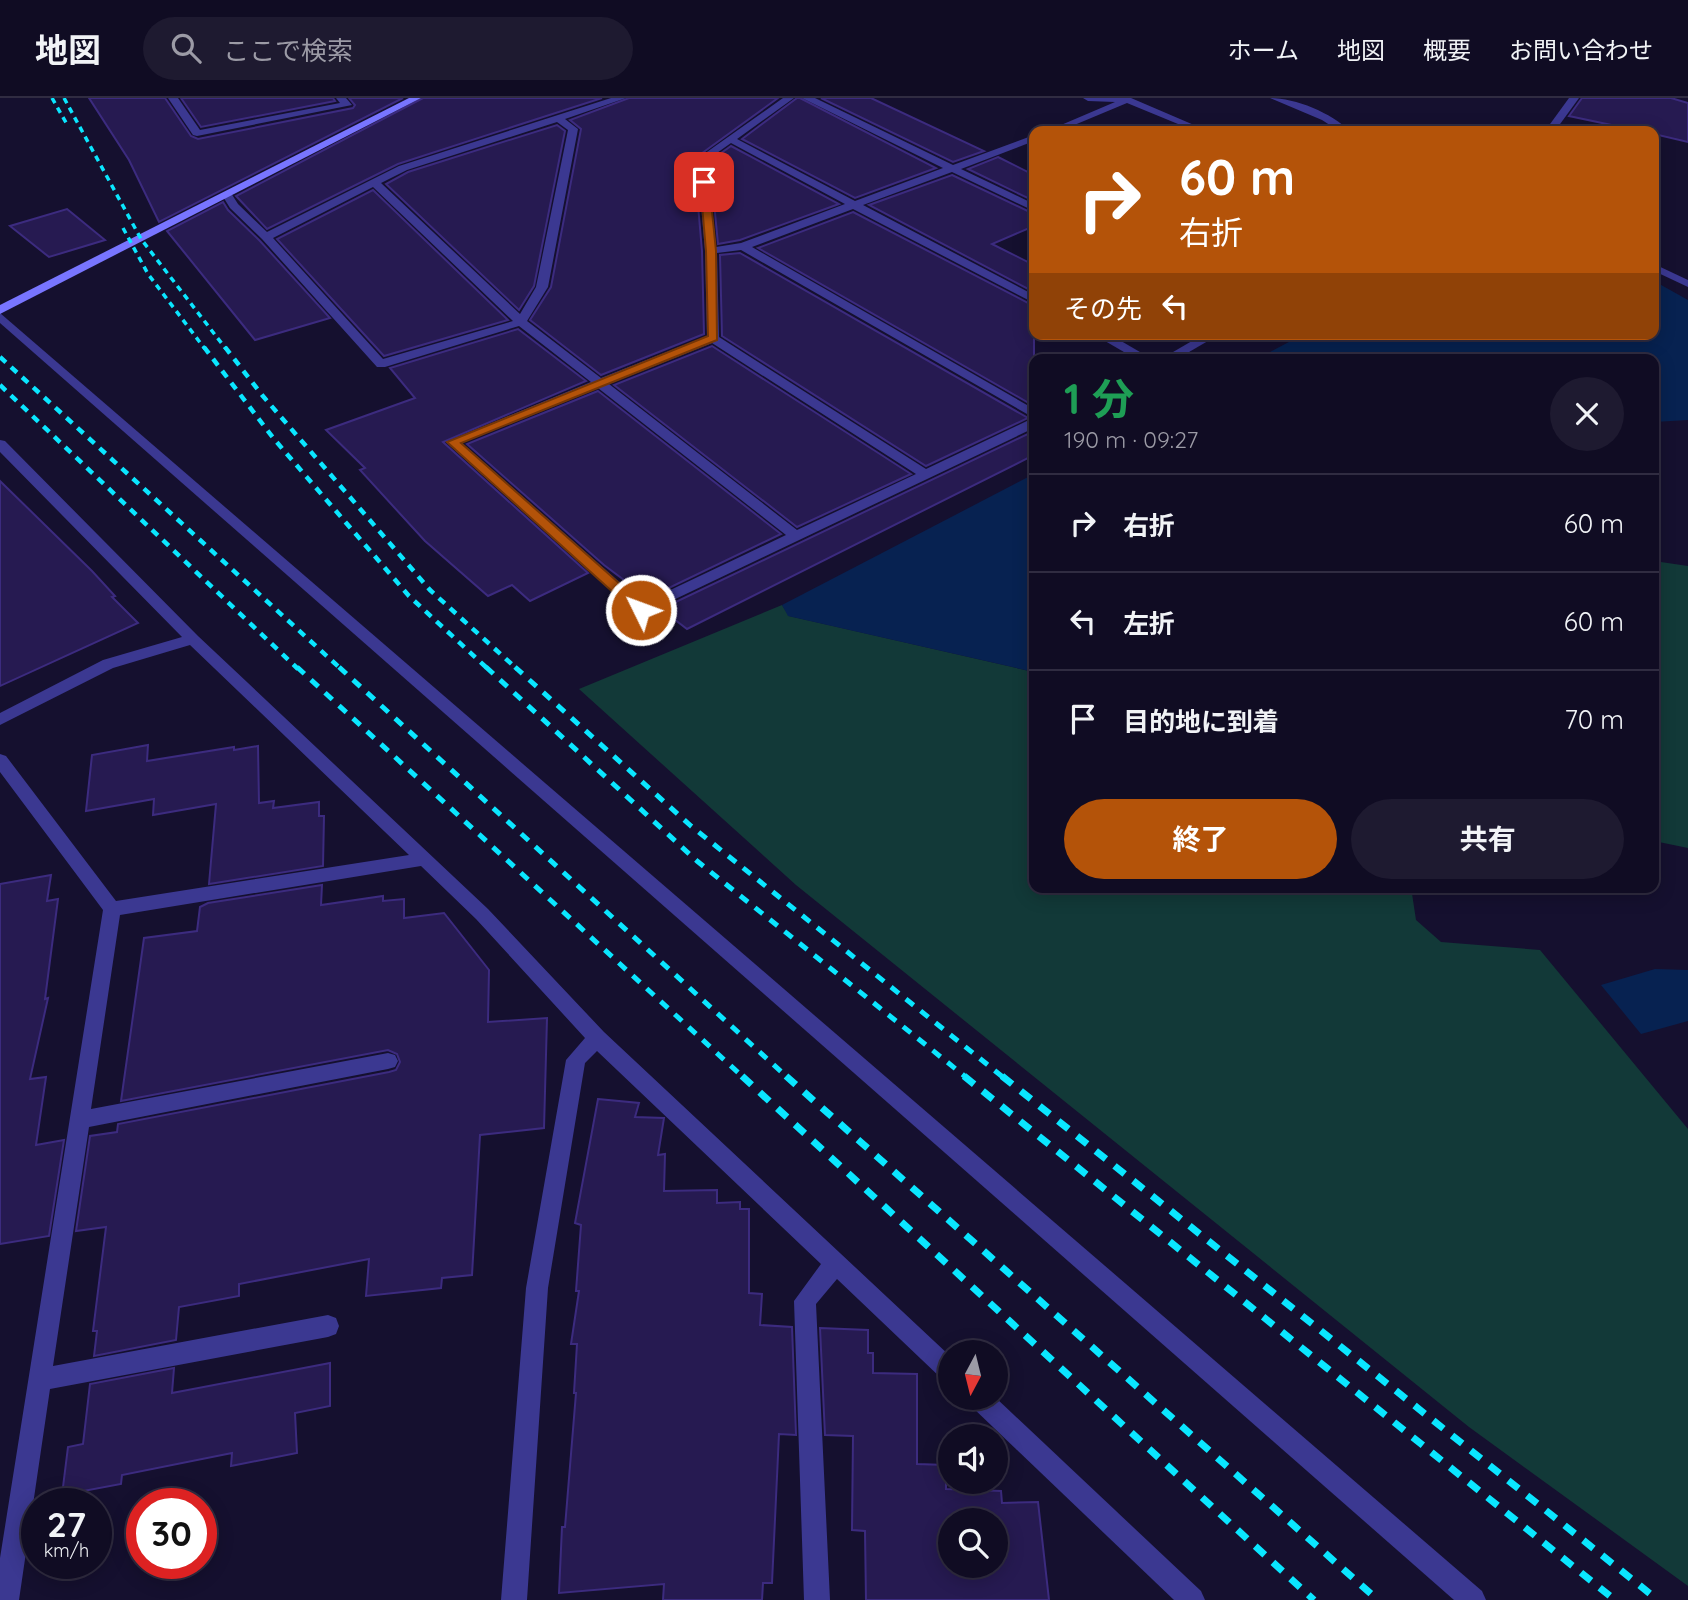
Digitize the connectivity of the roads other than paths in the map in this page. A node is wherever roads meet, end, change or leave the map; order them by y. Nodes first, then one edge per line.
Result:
1 (173, 98) edge
2 (341, 98) edge
3 (416, 98) edge
4 (621, 98) edge
5 (789, 98) edge
6 (807, 98) edge
7 (1088, 98) edge
8 (1275, 98) edge
9 (1574, 98) edge
10 (1130, 99) edge
11 (559, 120) junction
12 (1064, 126) edge
13 (1192, 126) edge
14 (1337, 126) edge
15 (1554, 126) edge
16 (730, 139) junction
17 (1029, 140) edge
18 (951, 169) junction
19 (374, 182) junction
20 (227, 195) junction
21 (852, 205) junction
22 (1029, 206) edge
23 (266, 237) junction
24 (743, 246) junction
25 (711, 251) junction
26 (1659, 270) edge
27 (1688, 284) edge
28 (1029, 297) edge
29 (0, 310) edge
30 (0, 317) edge
31 (521, 322) junction
32 (713, 338) junction
33 (1110, 340) edge
34 (1203, 340) edge
35 (1137, 354) edge
36 (1176, 354) edge
37 (600, 384) junction
38 (1029, 411) edge
39 (1029, 425) edge
40 (0, 444) edge
41 (925, 474) junction
42 (797, 537) junction
43 (193, 639) junction
44 (0, 720) edge
45 (0, 760) edge
46 (425, 859) junction
47 (112, 909) junction
48 (597, 1038) junction
49 (388, 1061) dead end
50 (80, 1120) junction
51 (836, 1263) junction
52 (328, 1326) dead end
53 (938, 1360) edge
54 (40, 1380) junction
55 (992, 1410) edge
56 (6, 1600) edge
57 (514, 1600) edge
58 (817, 1600) edge
59 (1192, 1600) edge
60 (1473, 1600) edge

1 - 2 street
3 - 20 street
4 - 11 street
5 - 16 street
6 - 18 street
7 - 10 street
8 - 14 street
9 - 15 street
10 - 12 street
10 - 13 street
11 - 19 street
11 - 31 street
16 - 21 street
16 - 25 street
17 - 18 street
18 - 21 street
18 - 22 street
19 - 23 street
19 - 31 street
20 - 23 street
20 - 29 street
21 - 24 street
21 - 28 street
23 - 31 street
24 - 25 street
24 - 38 street
25 - 32 street
26 - 27 street
30 - 60 street
31 - 37 street
32 - 37 street
32 - 41 street
33 - 35 street
34 - 36 street
37 - 42 street
37 - 42 street
39 - 41 street
40 - 43 street
41 - 42 street
43 - 44 street
43 - 46 street
45 - 47 street
46 - 47 street
46 - 48 street
47 - 50 street
48 - 51 street
48 - 57 street
49 - 50 street
50 - 54 street
51 - 53 street
51 - 58 street
52 - 54 street
54 - 56 street
55 - 59 street

